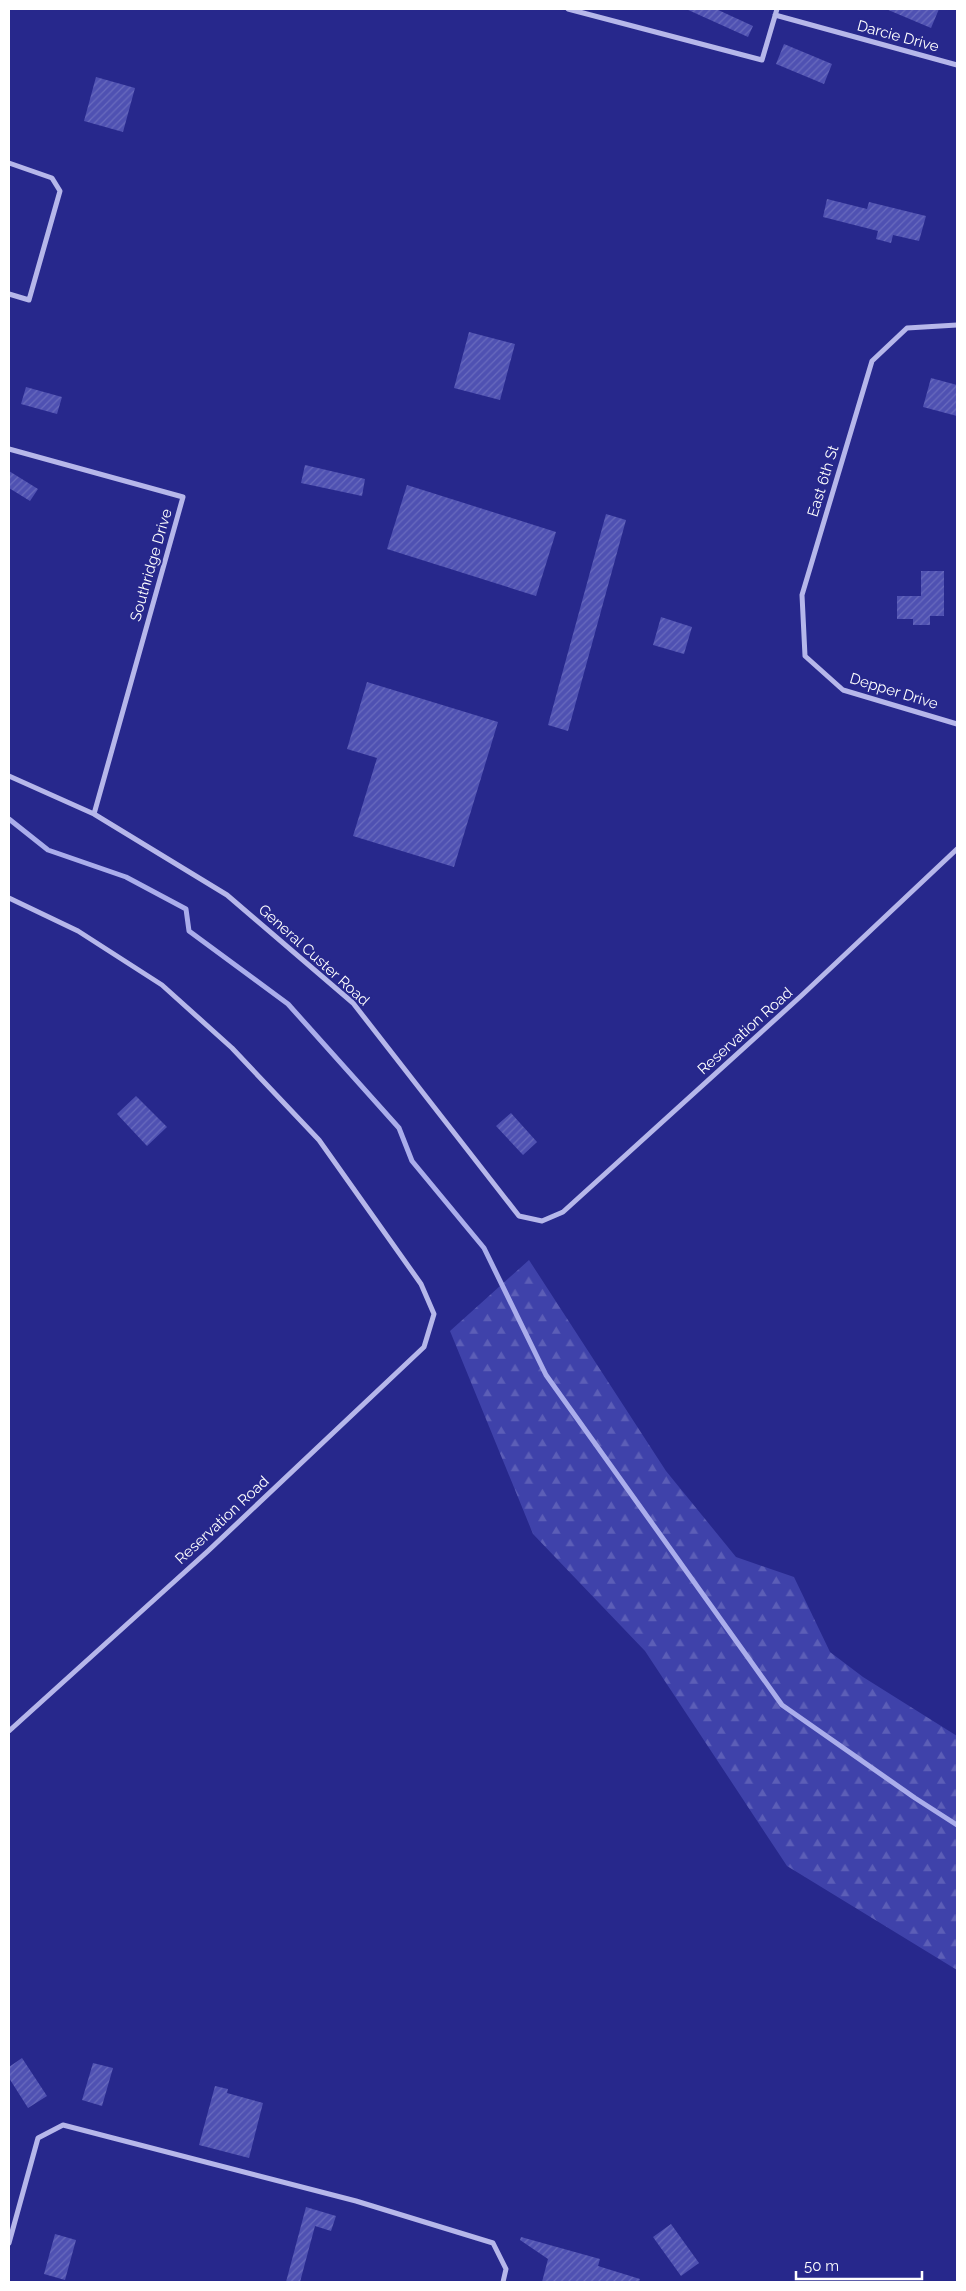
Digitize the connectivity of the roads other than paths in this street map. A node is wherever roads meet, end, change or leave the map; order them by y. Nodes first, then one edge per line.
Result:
1 (568, 9) edge
2 (776, 12) edge
3 (957, 65) edge
4 (9, 163) edge
5 (9, 294) edge
6 (957, 325) edge
7 (9, 449) edge
8 (805, 656) joint
9 (957, 724) edge
10 (9, 776) edge
11 (94, 814) junction
12 (957, 849) edge
13 (9, 898) edge
14 (542, 1221) joint
15 (9, 1731) edge
16 (9, 2243) edge
17 (503, 2282) edge

1 - 2 street
2 - 3 street, Darcie Drive
4 - 5 street
6 - 8 street, East 6th St
7 - 11 street, Southridge Drive
8 - 9 street, Depper Drive
10 - 11 street, General Custer Road
11 - 14 street, General Custer Road
12 - 14 street, Reservation Road
13 - 15 street, Reservation Road
16 - 17 street

